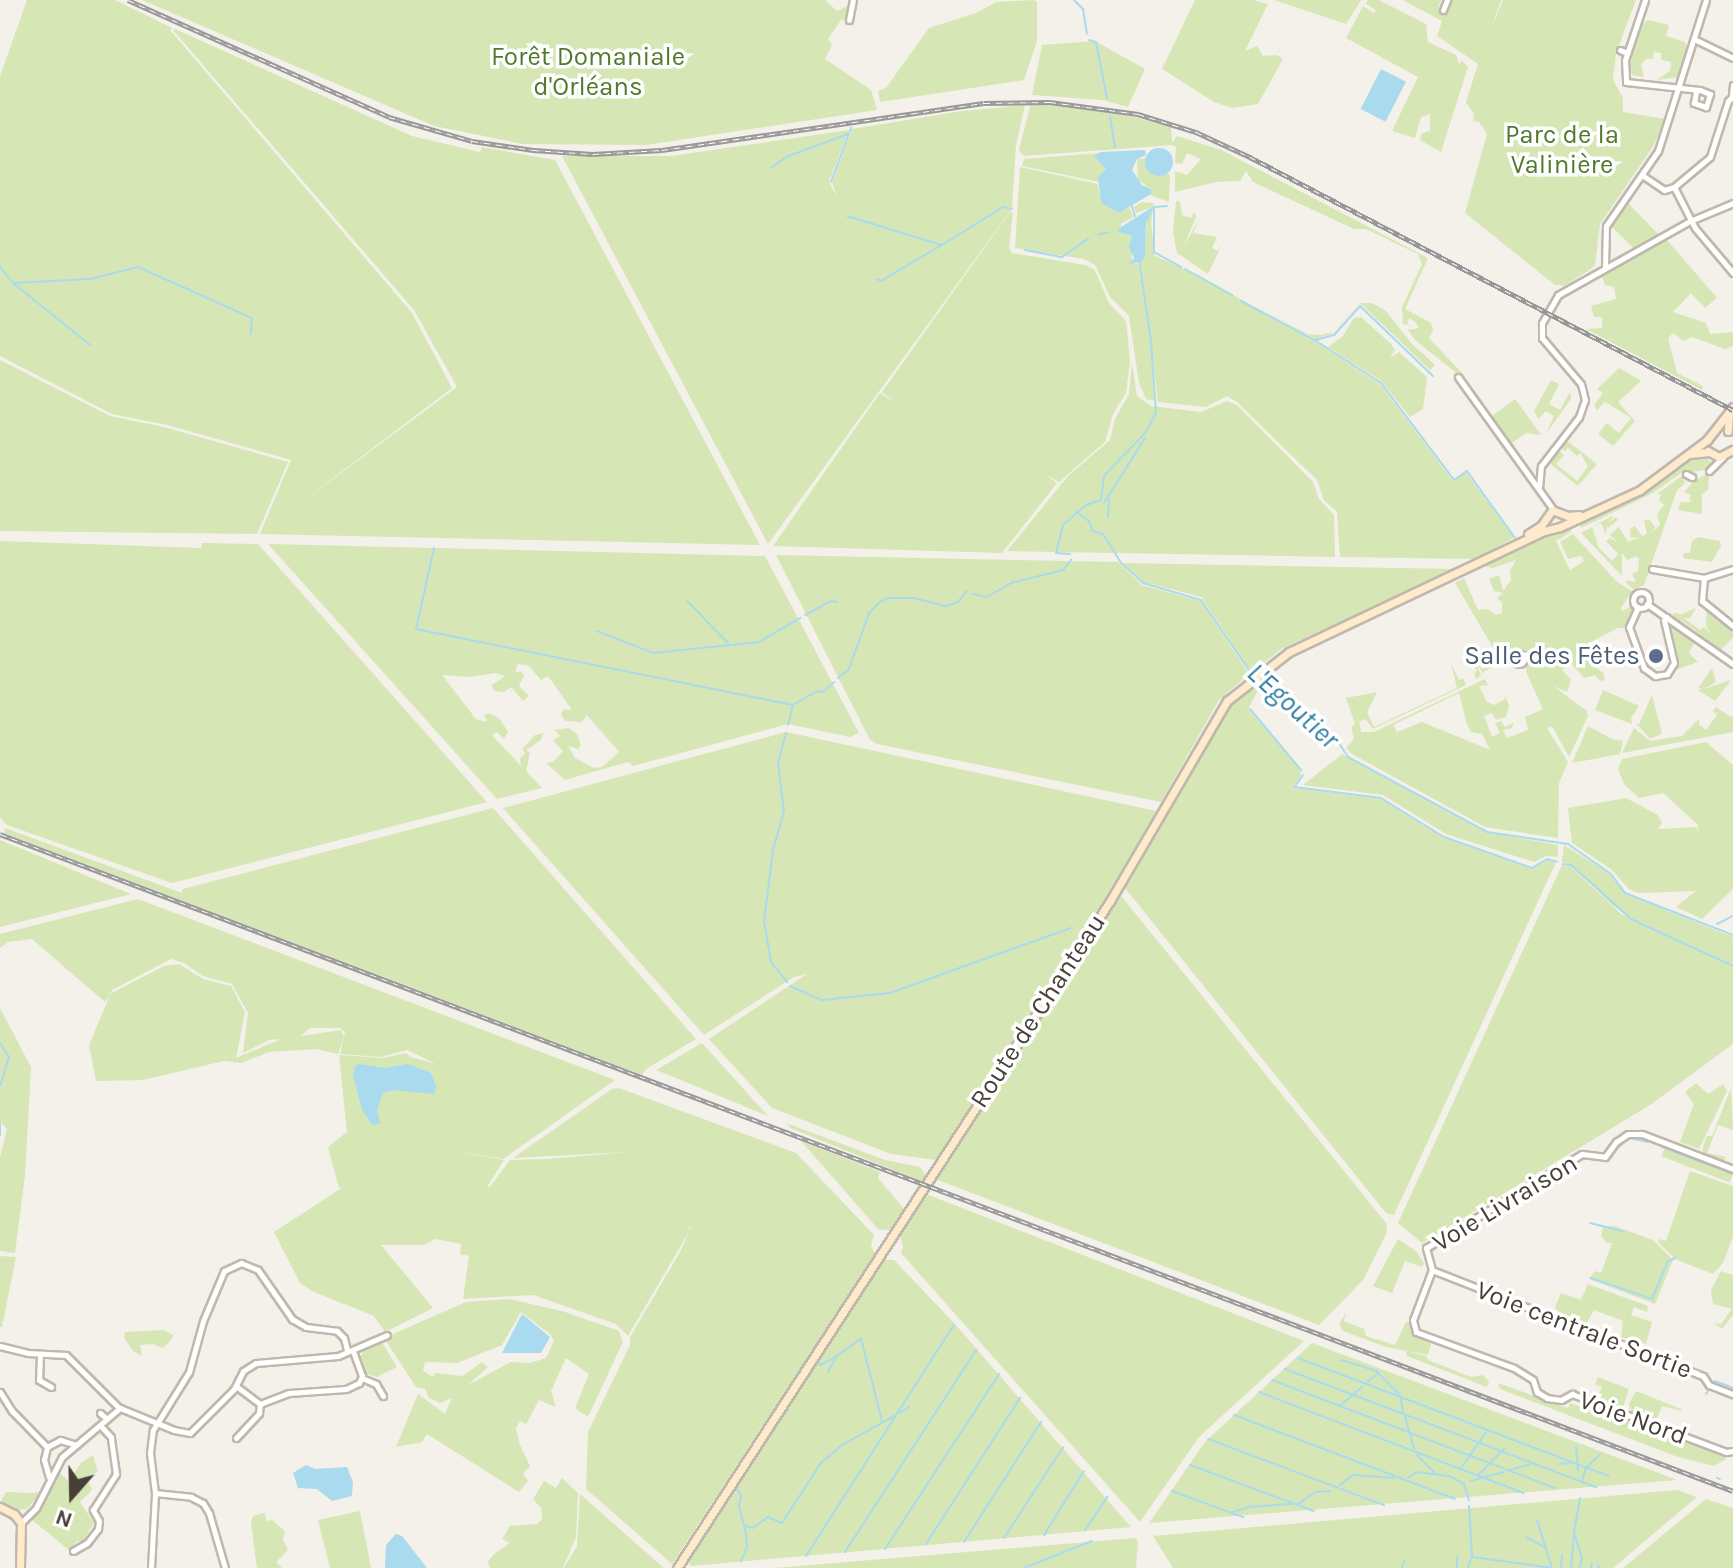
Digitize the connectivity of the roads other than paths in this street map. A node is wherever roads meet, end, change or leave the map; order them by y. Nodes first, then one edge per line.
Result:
1 (853, 0) edge
2 (1447, 0) edge
3 (1645, 0) edge
4 (1706, 0) edge
5 (1443, 10) dead end
6 (849, 20) dead end
7 (1694, 39) junction
8 (1620, 50) dead end
9 (1627, 53) junction
10 (1733, 58) edge
11 (1733, 85) edge
12 (1678, 86) junction
13 (1696, 92) dead end
14 (1733, 96) edge
15 (1642, 175) junction
16 (1674, 187) junction
17 (1733, 203) edge
18 (1690, 221) junction
19 (1605, 266) junction
20 (1733, 273) edge
21 (1458, 377) dead end
22 (1732, 408) edge
23 (1717, 429) junction
24 (1731, 434) edge
25 (1707, 440) junction
26 (1733, 450) edge
27 (1712, 454) junction
28 (1723, 457) junction
29 (1669, 468) junction
30 (1541, 490) junction
31 (1563, 514) junction
32 (1585, 514) junction
33 (1549, 518) junction
34 (1562, 526) junction
35 (1652, 569) dead end
36 (1733, 569) edge
37 (1704, 578) junction
38 (1647, 604) junction
39 (1638, 607) junction
40 (1667, 617) junction
41 (1733, 626) edge
42 (1733, 664) edge
43 (1730, 1168) edge
44 (1432, 1270) junction
45 (387, 1335) dead end
46 (0, 1346) edge
47 (350, 1350) junction
48 (40, 1354) junction
49 (362, 1378) junction
50 (236, 1386) junction
51 (51, 1387) dead end
52 (0, 1392) edge
53 (1733, 1394) edge
54 (383, 1396) dead end
55 (260, 1404) junction
56 (120, 1408) junction
57 (100, 1413) dead end
58 (107, 1419) junction
59 (156, 1423) junction
60 (100, 1425) junction
61 (236, 1438) dead end
62 (76, 1445) junction
63 (47, 1447) junction
64 (1732, 1452) edge
65 (49, 1477) junction
66 (155, 1493) junction
67 (0, 1507) edge
68 (19, 1520) junction
69 (73, 1551) dead end
70 (20, 1568) edge
71 (151, 1568) edge
72 (225, 1568) edge
73 (677, 1568) edge

1 - 6 street
2 - 5 street
3 - 9 street
4 - 7 street
7 - 10 street
7 - 12 street
8 - 9 street
9 - 12 street
11 - 14 street
12 - 13 street
12 - 15 street
14 - 16 street
15 - 16 street
15 - 19 street
16 - 18 street
17 - 18 street
18 - 19 street
18 - 20 street
19 - 30 street
21 - 30 street
22 - 23 main road, Route de Chanteau
22 - 24 main road
23 - 24 main road
23 - 25 main road, Route de Chanteau
25 - 27 main road
25 - 29 main road, Route de Chanteau
26 - 28 main road
27 - 28 main road
27 - 28 street
27 - 29 main road, Route de Chanteau
29 - 32 main road, Route de Chanteau
30 - 33 street
31 - 32 main road, Route de Chanteau
31 - 33 main road, Route de Chanteau
31 - 34 main road
32 - 34 main road, Route de Chanteau
33 - 34 main road, Route de Chanteau
33 - 73 main road, Route de Chanteau
35 - 37 street
36 - 37 street
37 - 41 street
38 - 39 street
38 - 39 street
38 - 40 street
39 - 40 street
40 - 42 street
43 - 44 street, Voie Livraison
44 - 53 street, Voie centrale Sortie
44 - 64 street, Voie Nord
45 - 47 street
46 - 48 street
47 - 49 street
47 - 50 street
47 - 59 street
48 - 51 street
48 - 56 street
49 - 54 street
49 - 55 street
50 - 55 street
50 - 59 street
52 - 63 street
55 - 61 street
56 - 58 street
56 - 59 street
57 - 58 street
58 - 60 street
59 - 66 street
60 - 62 street
60 - 69 street
62 - 63 street
62 - 65 street
63 - 65 street
65 - 68 street
66 - 71 street
66 - 72 street
67 - 68 main road
68 - 70 main road

